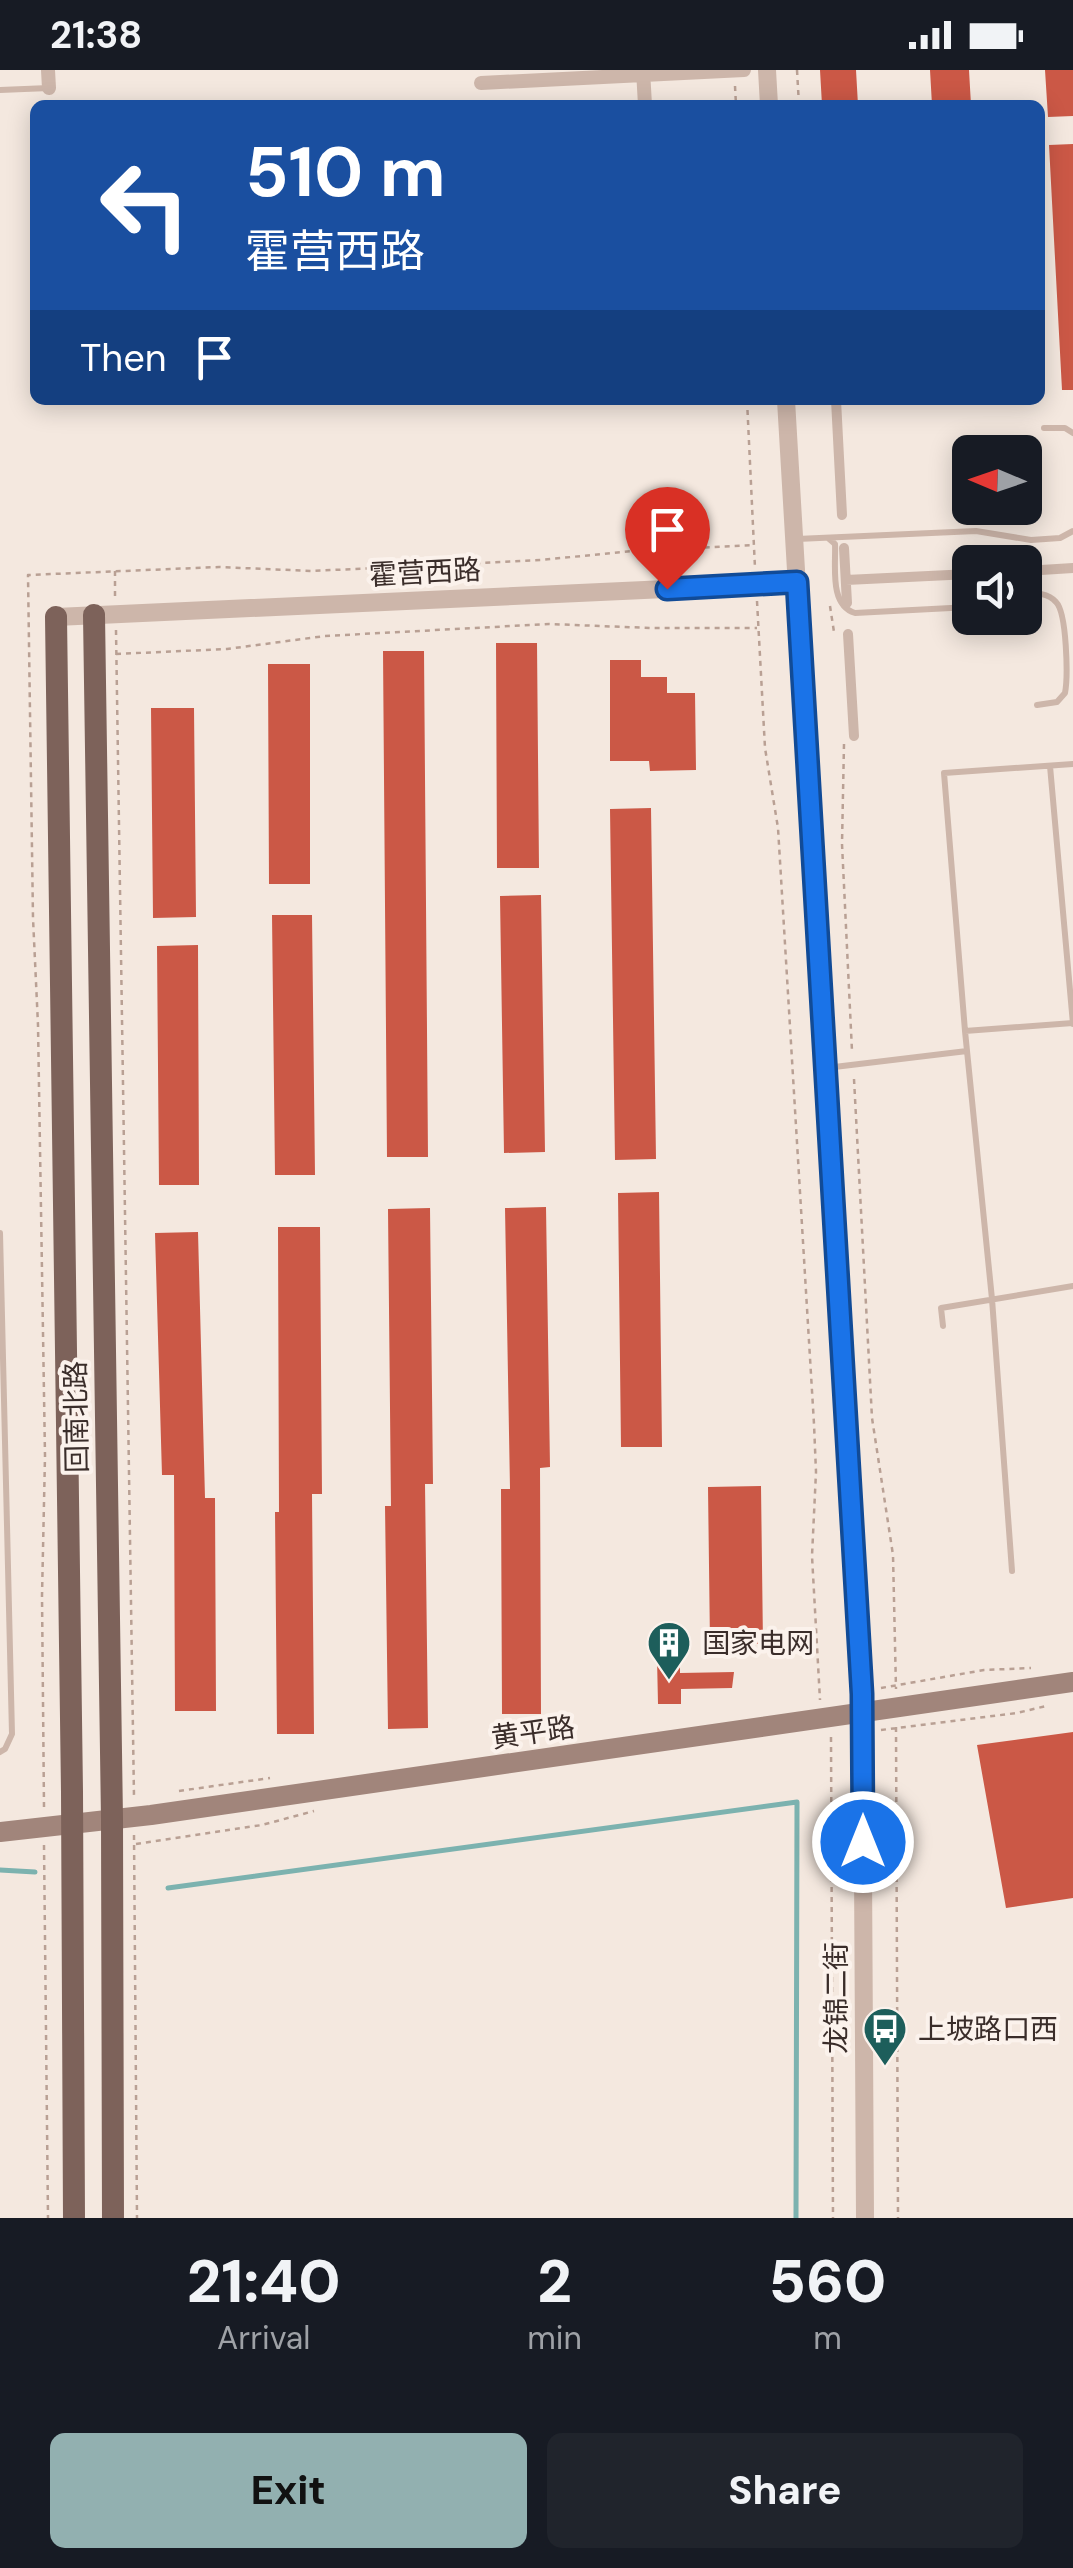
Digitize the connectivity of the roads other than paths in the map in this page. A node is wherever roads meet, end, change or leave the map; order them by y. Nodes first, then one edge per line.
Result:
1 (48, 70) edge
2 (744, 70) edge
3 (767, 70) edge
4 (734, 71) edge
5 (699, 72) edge
6 (647, 73) edge
7 (481, 82) dead end
8 (48, 88) joint
9 (0, 90) edge
10 (645, 100) edge
11 (769, 100) edge
12 (786, 405) edge
13 (836, 405) edge
14 (1044, 428) dead end
15 (1073, 433) edge
16 (842, 515) dead end
17 (1073, 531) edge
18 (827, 538) junction
19 (794, 539) junction
20 (844, 548) dead end
21 (1073, 568) edge
22 (1042, 570) edge
23 (952, 575) edge
24 (846, 580) junction
25 (797, 582) junction
26 (1042, 595) edge
27 (847, 602) dead end
28 (952, 608) edge
29 (94, 615) junction
30 (56, 617) joint
31 (847, 642) dead end
32 (1037, 705) dead end
33 (849, 735) road end
34 (1073, 764) edge
35 (1050, 766) junction
36 (1073, 1024) edge
37 (966, 1031) junction
38 (968, 1051) junction
39 (825, 1068) junction
40 (0, 1233) edge
41 (1073, 1286) edge
42 (992, 1300) junction
43 (943, 1326) dead end
44 (1012, 1570) dead end
45 (1073, 1682) edge
46 (862, 1712) junction
47 (0, 1752) edge
48 (112, 1820) junction
49 (73, 1822) junction
50 (0, 1832) edge
51 (74, 2218) edge
52 (114, 2218) edge
53 (865, 2218) edge

1 - 8 street
2 - 4 street
3 - 11 street
4 - 5 street
5 - 6 street
6 - 7 street
6 - 10 street
8 - 9 lane
12 - 19 street, 龙锦二街
13 - 16 street
14 - 15 lane
17 - 18 lane
18 - 19 lane
18 - 28 lane
19 - 25 street, 龙锦二街
20 - 24 street
21 - 22 street
23 - 24 street
24 - 27 street
25 - 29 street, 霍营西路
25 - 39 street, 龙锦二街
26 - 32 lane
29 - 30 street, 霍营西路
29 - 48 main road, 回南北路
30 - 49 main road, 回南北路
31 - 33 street
34 - 35 lane
35 - 36 lane
35 - 37 lane
36 - 37 lane
37 - 38 lane
38 - 39 lane
38 - 42 lane
39 - 46 street, 龙锦二街
40 - 47 lane
41 - 42 lane
42 - 43 lane
42 - 44 lane
45 - 46 main road, 黄平路
46 - 48 main road, 黄平路
46 - 53 street, 龙锦二街
48 - 49 main road, 黄平路
48 - 52 main road, 回南北路
49 - 50 main road, 黄平路
49 - 51 main road, 回南北路

